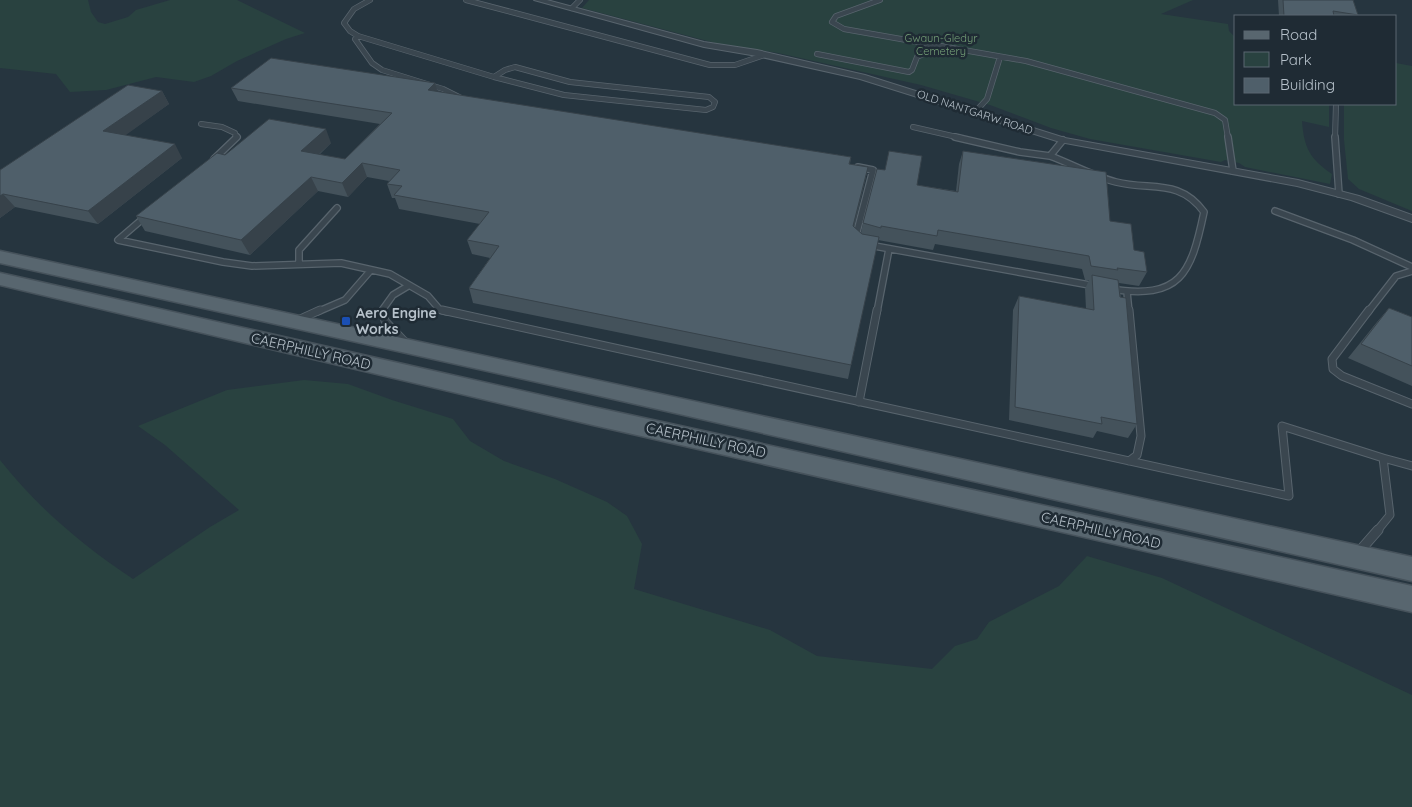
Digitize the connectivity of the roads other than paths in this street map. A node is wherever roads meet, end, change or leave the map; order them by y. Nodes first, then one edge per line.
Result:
1 (370, 0) edge
2 (466, 0) edge
3 (538, 0) edge
4 (580, 0) edge
5 (880, 0) edge
6 (572, 8) junction
7 (358, 36) junction
8 (927, 44) junction
9 (761, 54) junction
10 (817, 54) dead end
11 (1000, 57) junction
12 (730, 65) junction
13 (494, 77) junction
14 (467, 99) edge
15 (1336, 105) edge
16 (976, 111) junction
17 (201, 124) dead end
18 (913, 127) dead end
19 (1063, 140) junction
20 (1050, 156) junction
21 (205, 166) edge
22 (854, 166) edge
23 (1233, 171) junction
24 (1086, 178) edge
25 (1117, 182) junction
26 (1339, 194) junction
27 (337, 208) dead end
28 (154, 209) edge
29 (1275, 210) dead end
30 (1412, 219) edge
31 (889, 249) junction
32 (0, 257) edge
33 (299, 263) junction
34 (1412, 269) edge
35 (371, 270) junction
36 (0, 279) edge
37 (408, 286) junction
38 (1127, 292) junction
39 (295, 321) junction
40 (408, 346) junction
41 (859, 402) junction
42 (1412, 404) edge
43 (1383, 458) junction
44 (1129, 461) junction
45 (1412, 466) edge
46 (1355, 556) junction
47 (1412, 569) edge
48 (1412, 600) edge

1 - 7 lane
2 - 12 lane
3 - 6 street, OLD NANTGARW ROAD
4 - 6 lane
5 - 8 lane
6 - 9 street, OLD NANTGARW ROAD
7 - 13 lane
7 - 14 lane
8 - 10 lane
8 - 11 lane
9 - 12 lane
9 - 12 lane
9 - 16 street, OLD NANTGARW ROAD
11 - 16 lane
11 - 23 lane
13 - 13 lane
15 - 26 lane
16 - 19 street, OLD NANTGARW ROAD
17 - 21 lane
18 - 20 lane
19 - 20 lane
19 - 23 street, OLD NANTGARW ROAD
20 - 25 lane
22 - 31 lane
23 - 26 street, OLD NANTGARW ROAD
24 - 25 lane
25 - 38 lane
26 - 30 street, OLD NANTGARW ROAD
27 - 33 lane
28 - 33 lane
29 - 34 lane
31 - 38 lane
31 - 41 lane
32 - 39 main road, CAERPHILLY ROAD
33 - 35 lane
34 - 42 lane
35 - 37 lane
35 - 39 lane
36 - 48 main road, CAERPHILLY ROAD
37 - 40 lane
37 - 41 lane
38 - 44 lane
39 - 40 main road, CAERPHILLY ROAD
40 - 46 main road, CAERPHILLY ROAD
41 - 44 lane
43 - 44 lane
43 - 45 lane
43 - 46 lane
46 - 47 main road, CAERPHILLY ROAD

